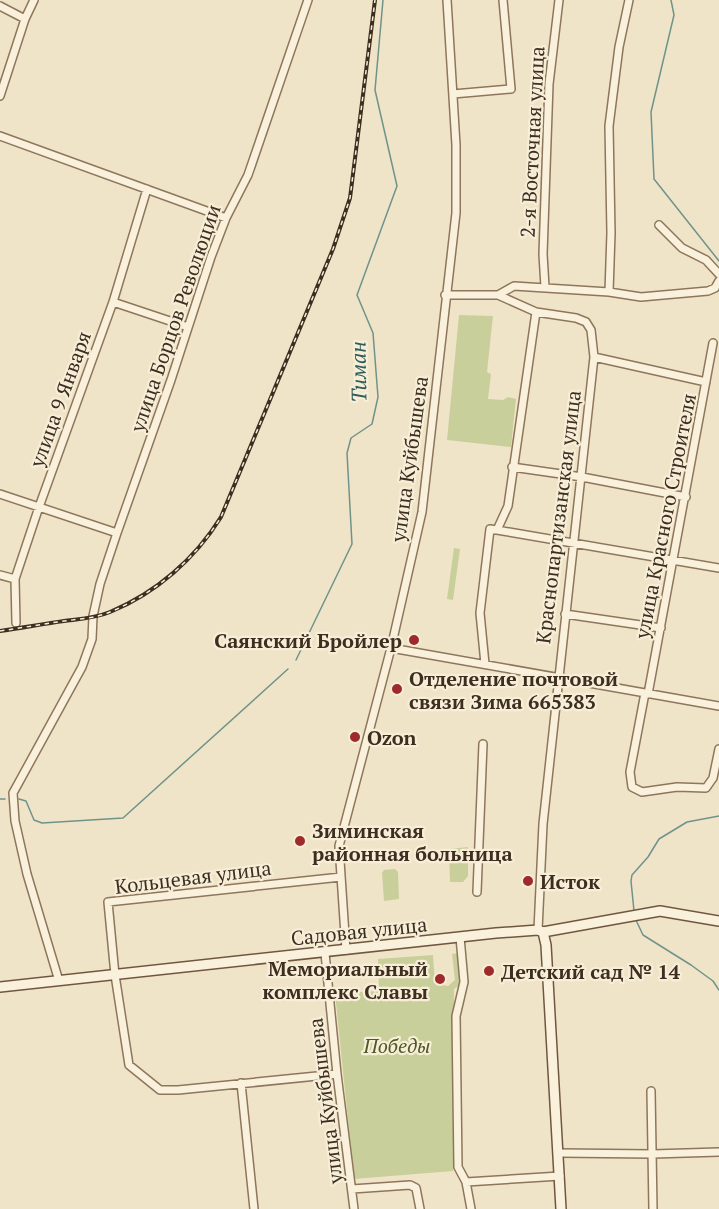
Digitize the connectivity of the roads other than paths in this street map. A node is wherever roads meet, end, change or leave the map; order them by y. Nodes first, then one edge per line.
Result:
1 (34, 0) edge
2 (308, 0) edge
3 (447, 0) edge
4 (503, 0) edge
5 (559, 0) edge
6 (629, 0) edge
7 (0, 6) edge
8 (25, 19) junction
9 (453, 94) junction
10 (0, 96) edge
11 (0, 136) edge
12 (147, 189) junction
13 (226, 218) junction
14 (659, 225) dead end
15 (719, 274) edge
16 (719, 281) edge
17 (545, 287) junction
18 (609, 292) junction
19 (445, 295) junction
20 (498, 295) junction
21 (113, 302) junction
22 (536, 312) junction
23 (188, 327) junction
24 (713, 343) dead end
25 (594, 357) junction
26 (706, 382) junction
27 (512, 467) junction
28 (582, 477) junction
29 (0, 494) edge
30 (686, 497) junction
31 (39, 507) junction
32 (497, 530) junction
33 (117, 533) junction
34 (575, 542) junction
35 (675, 560) junction
36 (719, 568) edge
37 (0, 575) edge
38 (15, 579) junction
39 (565, 614) junction
40 (16, 623) dead end
41 (661, 628) junction
42 (391, 648) junction
43 (485, 664) junction
44 (558, 677) junction
45 (647, 694) junction
46 (719, 706) edge
47 (483, 744) dead end
48 (719, 749) edge
49 (341, 877) junction
50 (477, 892) dead end
51 (719, 921) edge
52 (540, 931) junction
53 (460, 937) junction
54 (346, 950) junction
55 (325, 953) junction
56 (115, 975) junction
57 (59, 981) junction
58 (0, 987) edge
59 (337, 1074) junction
60 (240, 1083) junction
61 (651, 1091) dead end
62 (719, 1152) edge
63 (559, 1153) junction
64 (653, 1154) junction
65 (560, 1176) junction
66 (466, 1182) junction
67 (352, 1189) junction
68 (254, 1209) edge
69 (354, 1209) edge
70 (420, 1209) edge
71 (471, 1209) edge
72 (561, 1209) edge
73 (653, 1209) edge

1 - 8 street
2 - 13 street, улица Борцов Революции
3 - 9 street, улица Куйбышева
4 - 9 street
5 - 17 street, 2-я Восточная улица
6 - 18 street
7 - 8 street
8 - 10 street
9 - 19 street, улица Куйбышева
11 - 12 street
12 - 13 street
12 - 21 street, улица 9 Января
13 - 23 street, улица Борцов Революции
14 - 15 street
16 - 18 street
17 - 18 street
17 - 20 street
19 - 20 street
19 - 42 street, улица Куйбышева
20 - 22 street
21 - 23 street
21 - 31 street, улица 9 Января
22 - 25 street, Краснопартизанская улица
22 - 27 street
23 - 33 street, улица Борцов Революции
24 - 26 street, улица Красного Строителя
25 - 26 street
25 - 28 street, Краснопартизанская улица
26 - 30 street, улица Красного Строителя
27 - 28 street
27 - 32 street
28 - 30 street
28 - 34 street, Краснопартизанская улица
29 - 31 street
30 - 35 street, улица Красного Строителя
31 - 33 street
31 - 38 street, улица 9 Января
32 - 34 street
32 - 43 street
33 - 57 street, улица Борцов Революции
34 - 35 street
34 - 39 street, Краснопартизанская улица
35 - 36 street
35 - 41 street, улица Красного Строителя
37 - 38 street
38 - 40 street, улица 9 Января
39 - 41 street
39 - 44 street, Краснопартизанская улица
41 - 45 street, улица Красного Строителя
42 - 43 street
42 - 49 street, улица Куйбышева
43 - 44 street
44 - 45 street
44 - 52 street, Краснопартизанская улица
45 - 46 street
45 - 48 street, улица Красного Строителя
47 - 50 street
49 - 54 street, улица Куйбышева
49 - 56 street, Кольцевая улица
51 - 52 street, Садовая улица
52 - 53 street, Садовая улица
52 - 63 street, Краснопартизанская улица
53 - 54 street, Садовая улица
53 - 66 street
54 - 55 street, Садовая улица
55 - 56 street, Садовая улица
55 - 59 street, улица Куйбышева
56 - 57 street, Садовая улица
56 - 60 street, Кольцевая улица
57 - 58 street, Садовая улица
59 - 60 street
59 - 67 street, улица Куйбышева
60 - 68 street
61 - 64 street
62 - 64 street
63 - 64 street
63 - 65 street, Краснопартизанская улица
64 - 73 street
65 - 66 street
65 - 72 street, Краснопартизанская улица
66 - 71 street
67 - 69 street, улица Куйбышева
67 - 70 street

